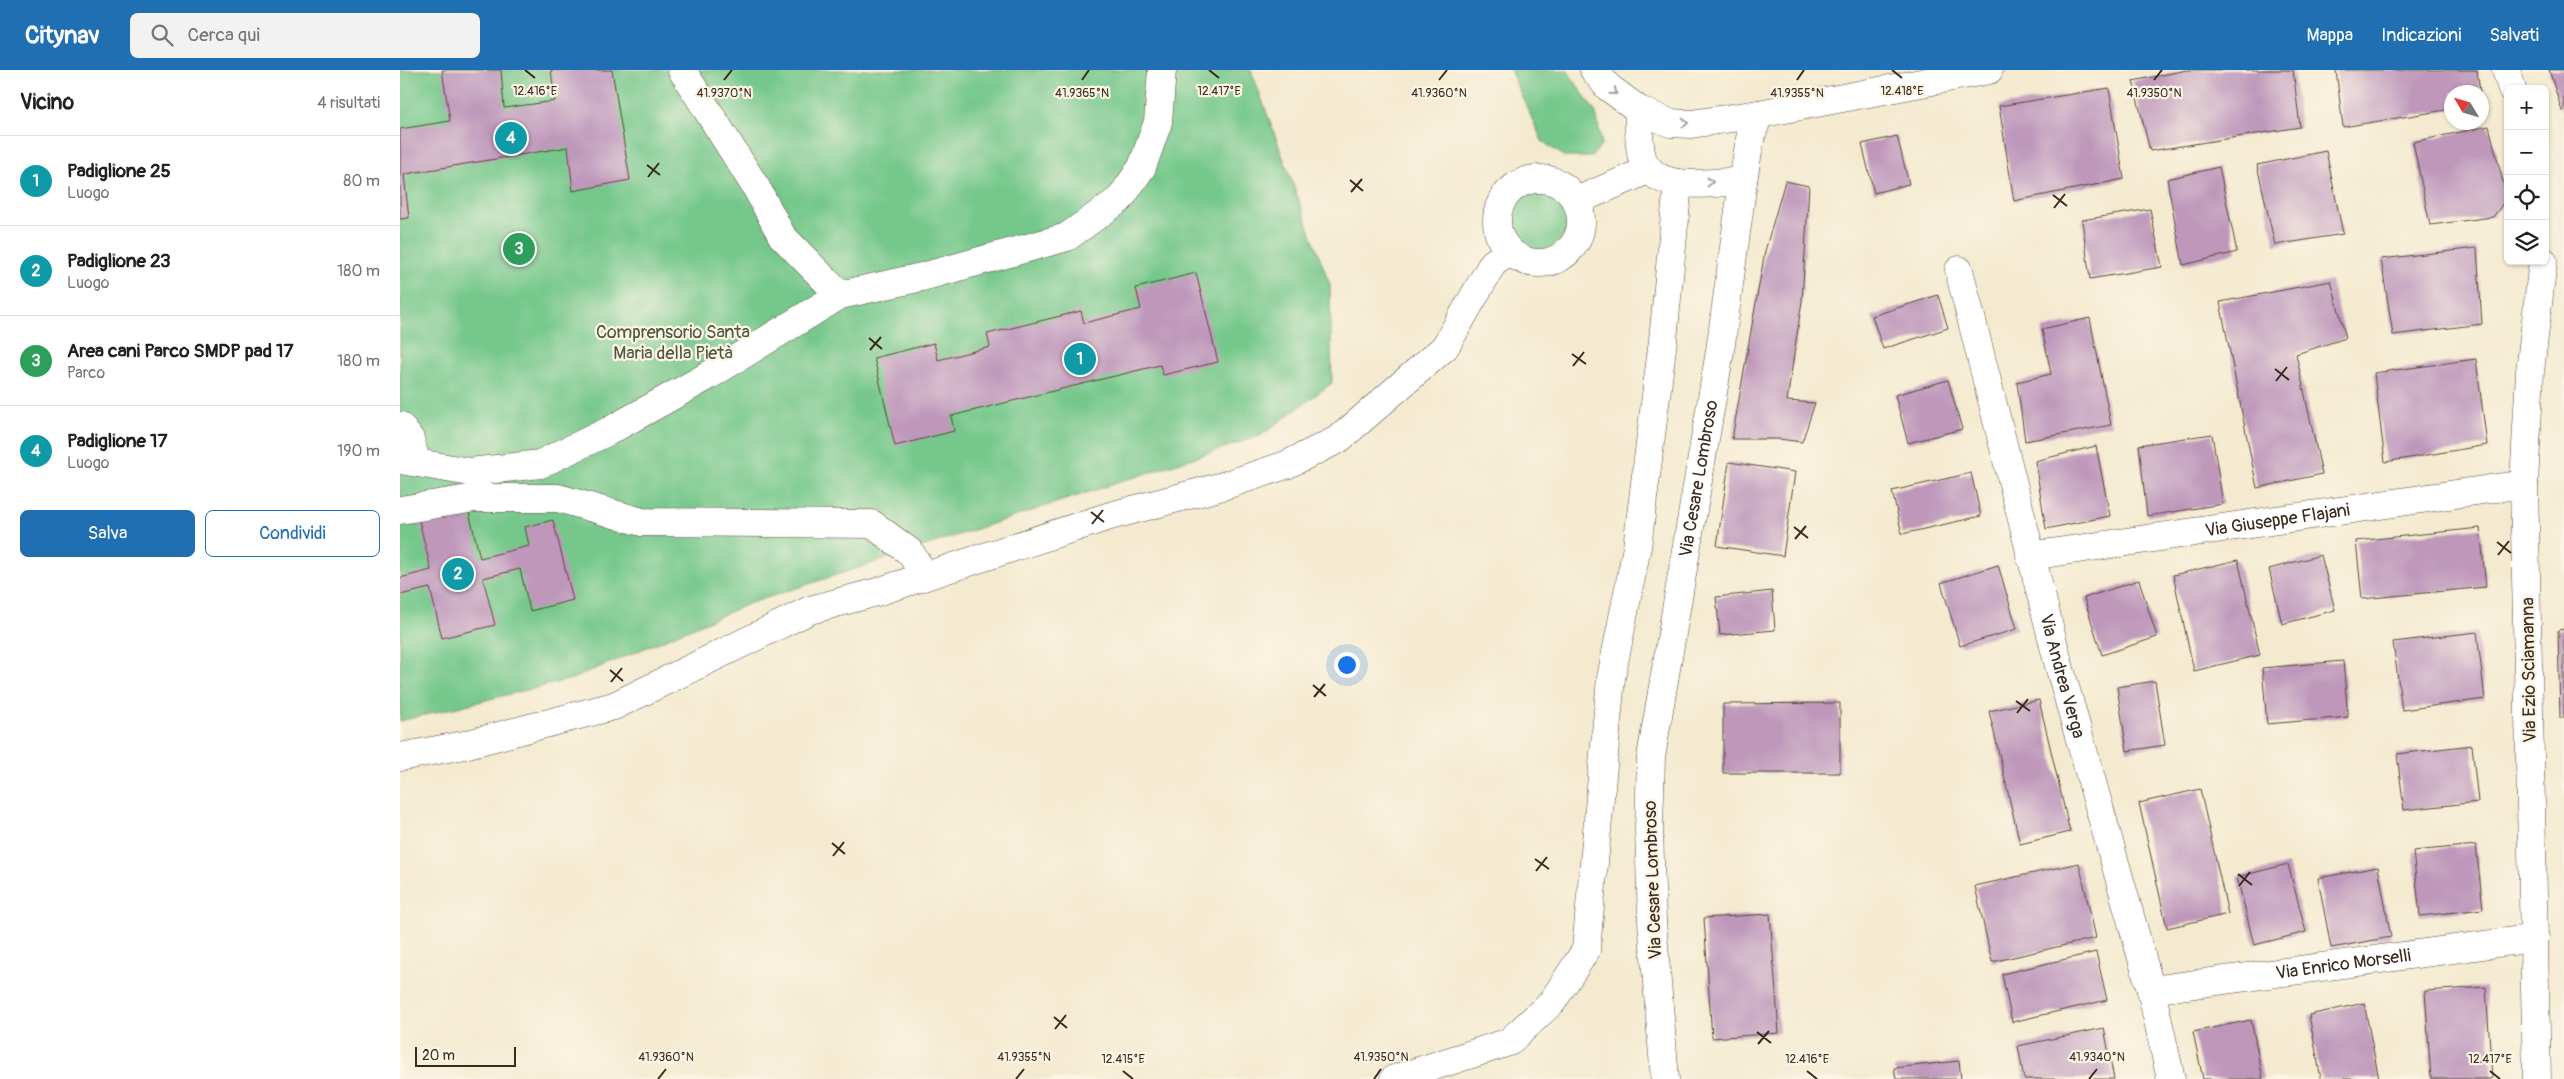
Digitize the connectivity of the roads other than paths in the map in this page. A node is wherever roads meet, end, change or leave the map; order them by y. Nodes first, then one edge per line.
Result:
1 (682, 70) edge
2 (1162, 70) edge
3 (1594, 70) edge
4 (1989, 70) edge
5 (2506, 70) edge
6 (1890, 78) edge
7 (2511, 85) edge
8 (1639, 110) junction
9 (1759, 114) junction
10 (1648, 170) junction
11 (1743, 181) junction
12 (1678, 183) junction
13 (1576, 201) junction
14 (1510, 252) junction
15 (2543, 265) edge
16 (1959, 270) dead end
17 (840, 295) junction
18 (400, 426) edge
19 (408, 461) edge
20 (2524, 484) junction
21 (400, 510) edge
22 (2030, 556) junction
23 (925, 576) junction
24 (400, 757) edge
25 (2535, 938) junction
26 (2151, 990) junction
27 (1394, 1079) edge
28 (1666, 1079) edge
29 (2171, 1079) edge
30 (2537, 1079) edge

1 - 17 street
2 - 17 street
3 -> 8 street
4 - 6 street
5 - 7 street
6 - 9 street
8 -> 9 street
8 - 10 street
9 - 11 street, Via Cesare Lombroso
10 - 12 street
10 - 13 street
12 -> 11 street
11 - 28 street, Via Cesare Lombroso
12 - 27 street
13 - 14 street
13 - 14 street
14 - 23 street
15 - 20 street, Via Ezio Sciamanna
16 - 22 street, Via Andrea Verga
17 - 19 street
18 - 19 street
20 - 22 street, Via Giuseppe Flajani
20 - 25 street, Via Ezio Sciamanna
21 - 23 street
22 - 26 street, Via Andrea Verga
23 - 24 street
25 - 26 street, Via Enrico Morselli
25 - 30 street, Via Ezio Sciamanna
26 - 29 street, Via Andrea Verga

